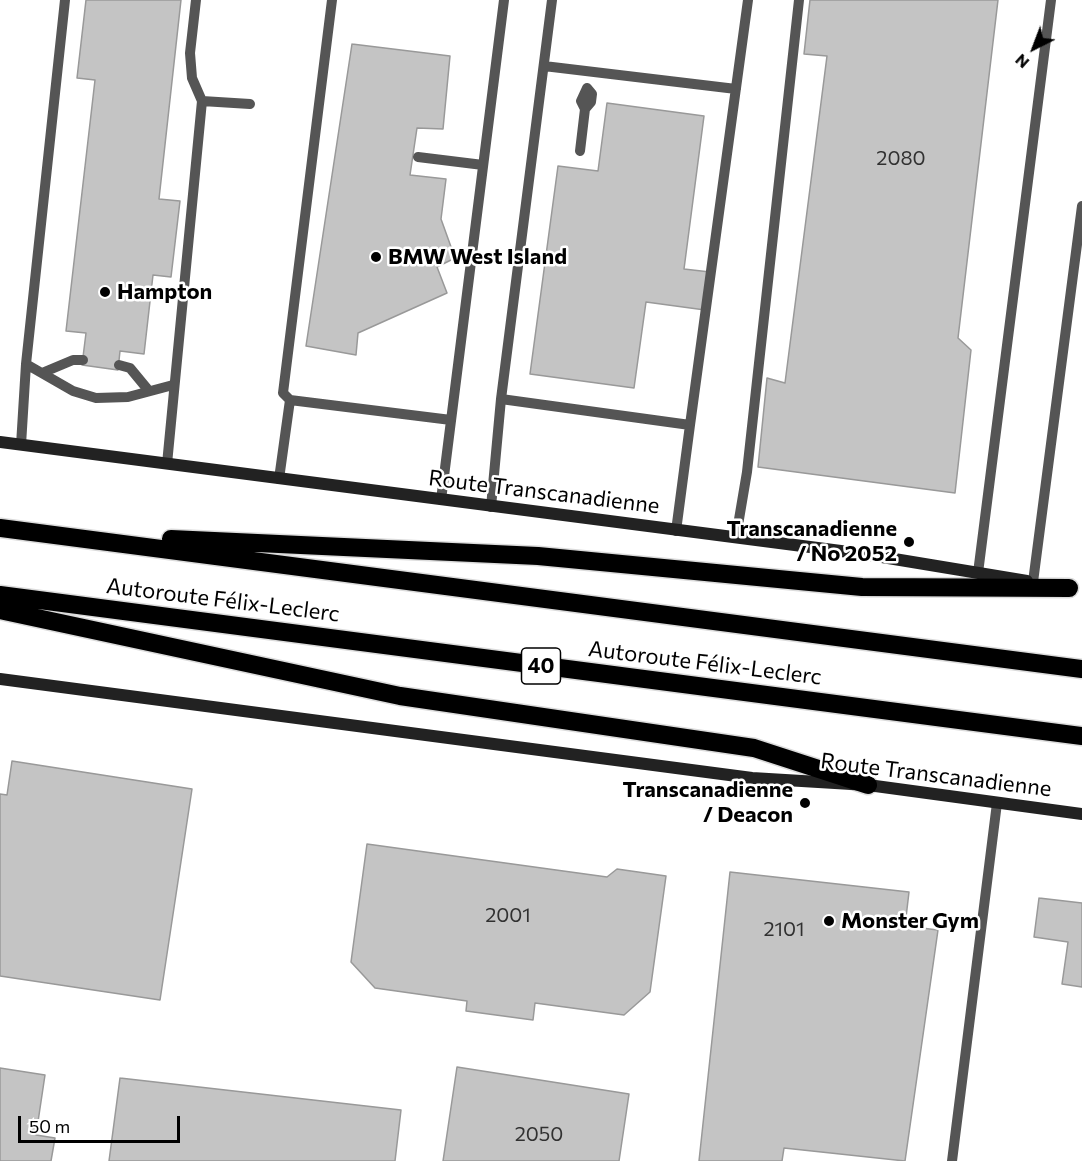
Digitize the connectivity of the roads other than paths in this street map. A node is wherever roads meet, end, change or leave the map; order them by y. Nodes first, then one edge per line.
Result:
1 (64, 0) edge
2 (196, 0) edge
3 (332, 0) edge
4 (504, 0) edge
5 (552, 0) edge
6 (748, 0) edge
7 (799, 0) edge
8 (1051, 0) edge
9 (544, 66) junction
10 (589, 71) junction
11 (736, 89) junction
12 (201, 100) junction
13 (250, 104) dead end
14 (580, 151) dead end
15 (418, 157) dead end
16 (483, 165) junction
17 (1082, 206) edge
18 (83, 360) dead end
19 (26, 364) junction
20 (119, 365) dead end
21 (42, 373) junction
22 (173, 385) junction
23 (149, 391) junction
24 (501, 399) junction
25 (291, 400) junction
26 (450, 420) junction
27 (690, 425) junction
28 (0, 442) edge
29 (21, 445) junction
30 (168, 464) junction
31 (279, 479) junction
32 (441, 500) junction
33 (491, 507) junction
34 (0, 528) edge
35 (675, 531) junction
36 (34, 532) junction
37 (736, 537) junction
38 (978, 573) junction
39 (1033, 582) junction
40 (1076, 589) edge
41 (0, 595) edge
42 (0, 610) edge
43 (1082, 669) edge
44 (0, 679) edge
45 (1082, 736) edge
46 (868, 785) junction
47 (997, 803) junction
48 (1082, 814) edge
49 (952, 1161) edge

1 - 19 lane
2 - 12 lane
3 - 25 lane
4 - 16 lane
5 - 9 lane
6 - 11 lane
7 - 37 lane
8 - 38 lane
9 - 10 lane
9 - 24 lane
10 - 11 lane
10 - 14 lane
11 - 27 lane
12 - 13 lane
12 - 22 lane
15 - 16 lane
16 - 26 lane
17 - 39 lane
18 - 21 lane
19 - 21 lane
19 - 29 lane
20 - 23 lane
21 - 23 lane
22 - 23 lane
22 - 30 lane
24 - 27 lane
24 - 33 lane
25 - 26 lane
25 - 31 lane
26 - 32 lane
27 - 35 lane
28 - 29 main road, Route Transcanadienne
29 - 30 main road, Route Transcanadienne
30 - 31 main road, Route Transcanadienne
31 - 32 main road, Route Transcanadienne
32 - 33 main road, Route Transcanadienne
33 - 35 main road, Route Transcanadienne
34 - 36 highway, Autoroute Félix-Leclerc
35 - 37 main road, Route Transcanadienne
36 - 40 highway
36 - 43 highway, Autoroute Félix-Leclerc
37 - 38 main road, Route Transcanadienne
38 - 39 main road, Route Transcanadienne
39 - 40 main road, Route Transcanadienne
41 - 45 highway, Autoroute Félix-Leclerc / 40
42 - 46 highway
44 - 46 main road, Route Transcanadienne
46 - 47 main road, Route Transcanadienne
47 - 48 main road, Route Transcanadienne
47 - 49 lane

